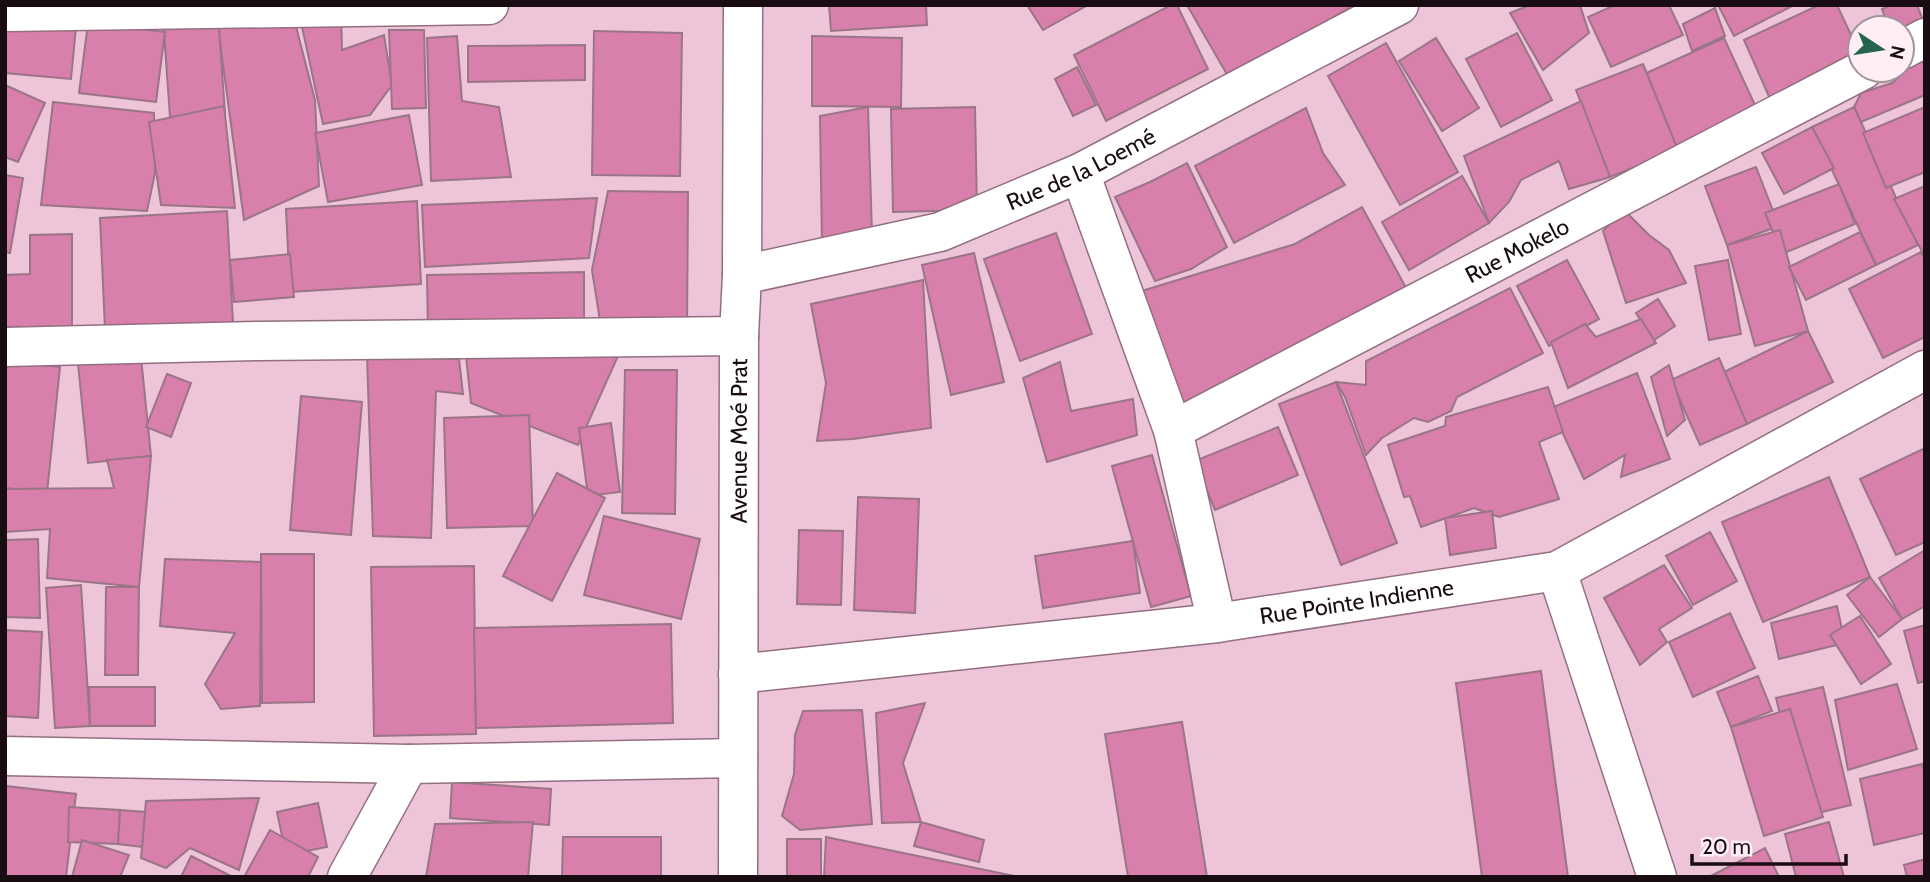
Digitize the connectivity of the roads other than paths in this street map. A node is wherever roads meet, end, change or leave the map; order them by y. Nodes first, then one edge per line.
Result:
1 (489, 5) edge
2 (743, 5) edge
3 (1399, 5) edge
4 (5, 12) edge
5 (1846, 79) edge
6 (1080, 173) junction
7 (742, 275) junction
8 (739, 336) junction
9 (5, 347) edge
10 (1925, 370) edge
11 (1173, 430) junction
12 (1557, 571) junction
13 (1217, 623) junction
14 (738, 674) junction
15 (5, 756) edge
16 (738, 758) junction
17 (409, 764) junction
18 (347, 877) edge
19 (738, 877) edge
20 (1657, 877) edge

1 - 4 street
2 - 7 street, Avenue Moé Prat
3 - 6 street, Rue de la Loemé
5 - 11 street, Rue Mokelo
6 - 7 street, Rue de la Loemé
6 - 11 street
7 - 8 street, Avenue Moé Prat
8 - 9 street
8 - 14 street, Avenue Moé Prat
10 - 12 street, Rue Pointe Indienne
11 - 13 street
12 - 13 street, Rue Pointe Indienne
12 - 20 street
13 - 14 street, Rue Pointe Indienne
14 - 16 street, Avenue Moé Prat
15 - 17 street
16 - 17 street
16 - 19 street, Avenue Moé Prat
17 - 18 street

